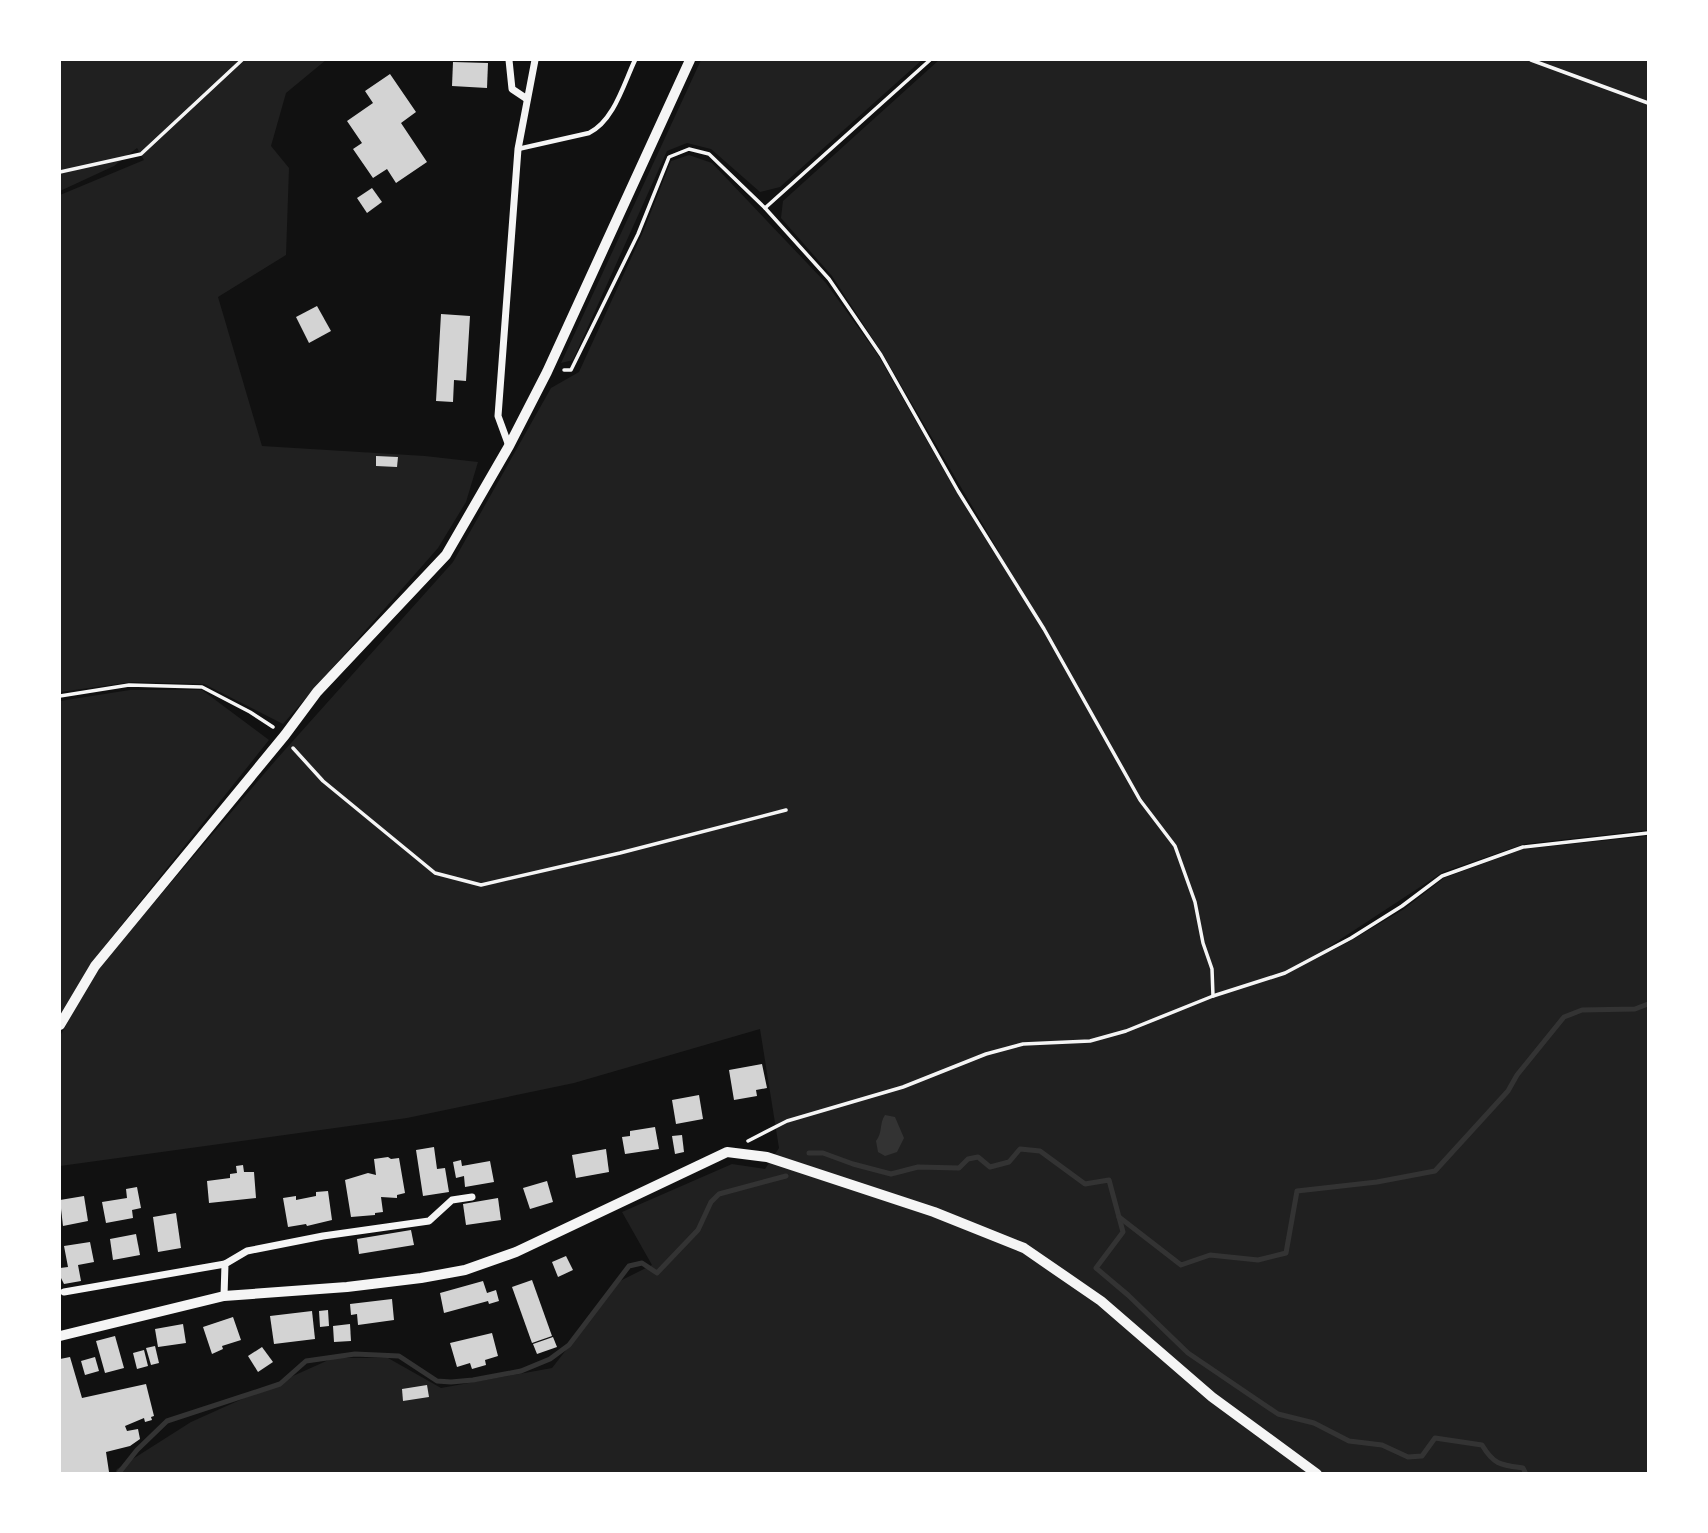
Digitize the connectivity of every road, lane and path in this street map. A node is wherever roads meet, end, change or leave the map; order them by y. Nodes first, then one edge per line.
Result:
1 (242, 60) edge
2 (509, 60) edge
3 (535, 60) edge
4 (635, 60) edge
5 (690, 60) edge
6 (930, 60) edge
7 (1531, 60) edge
8 (527, 99) junction
9 (1648, 103) edge
10 (518, 149) junction
11 (60, 172) edge
12 (765, 208) junction
13 (547, 372) junction
14 (509, 446) junction
15 (60, 696) edge
16 (285, 735) junction
17 (786, 810) dead end
18 (1648, 833) edge
19 (1213, 996) junction
20 (60, 1025) edge
21 (727, 1152) junction
22 (472, 1197) dead end
23 (225, 1264) junction
24 (64, 1292) dead end
25 (224, 1296) junction
26 (60, 1336) edge
27 (1317, 1474) edge

1 - 11 path
2 - 8 street
3 - 8 street
4 - 10 lane
5 - 13 main road
6 - 12 path
7 - 9 path
8 - 10 street
10 - 14 street
12 - 13 path
12 - 19 path
13 - 14 main road
14 - 16 main road
15 - 16 path
16 - 17 path
16 - 20 main road
18 - 19 path
19 - 21 path
21 - 25 street
21 - 27 street
22 - 23 street
23 - 24 street
23 - 25 street
25 - 26 street

